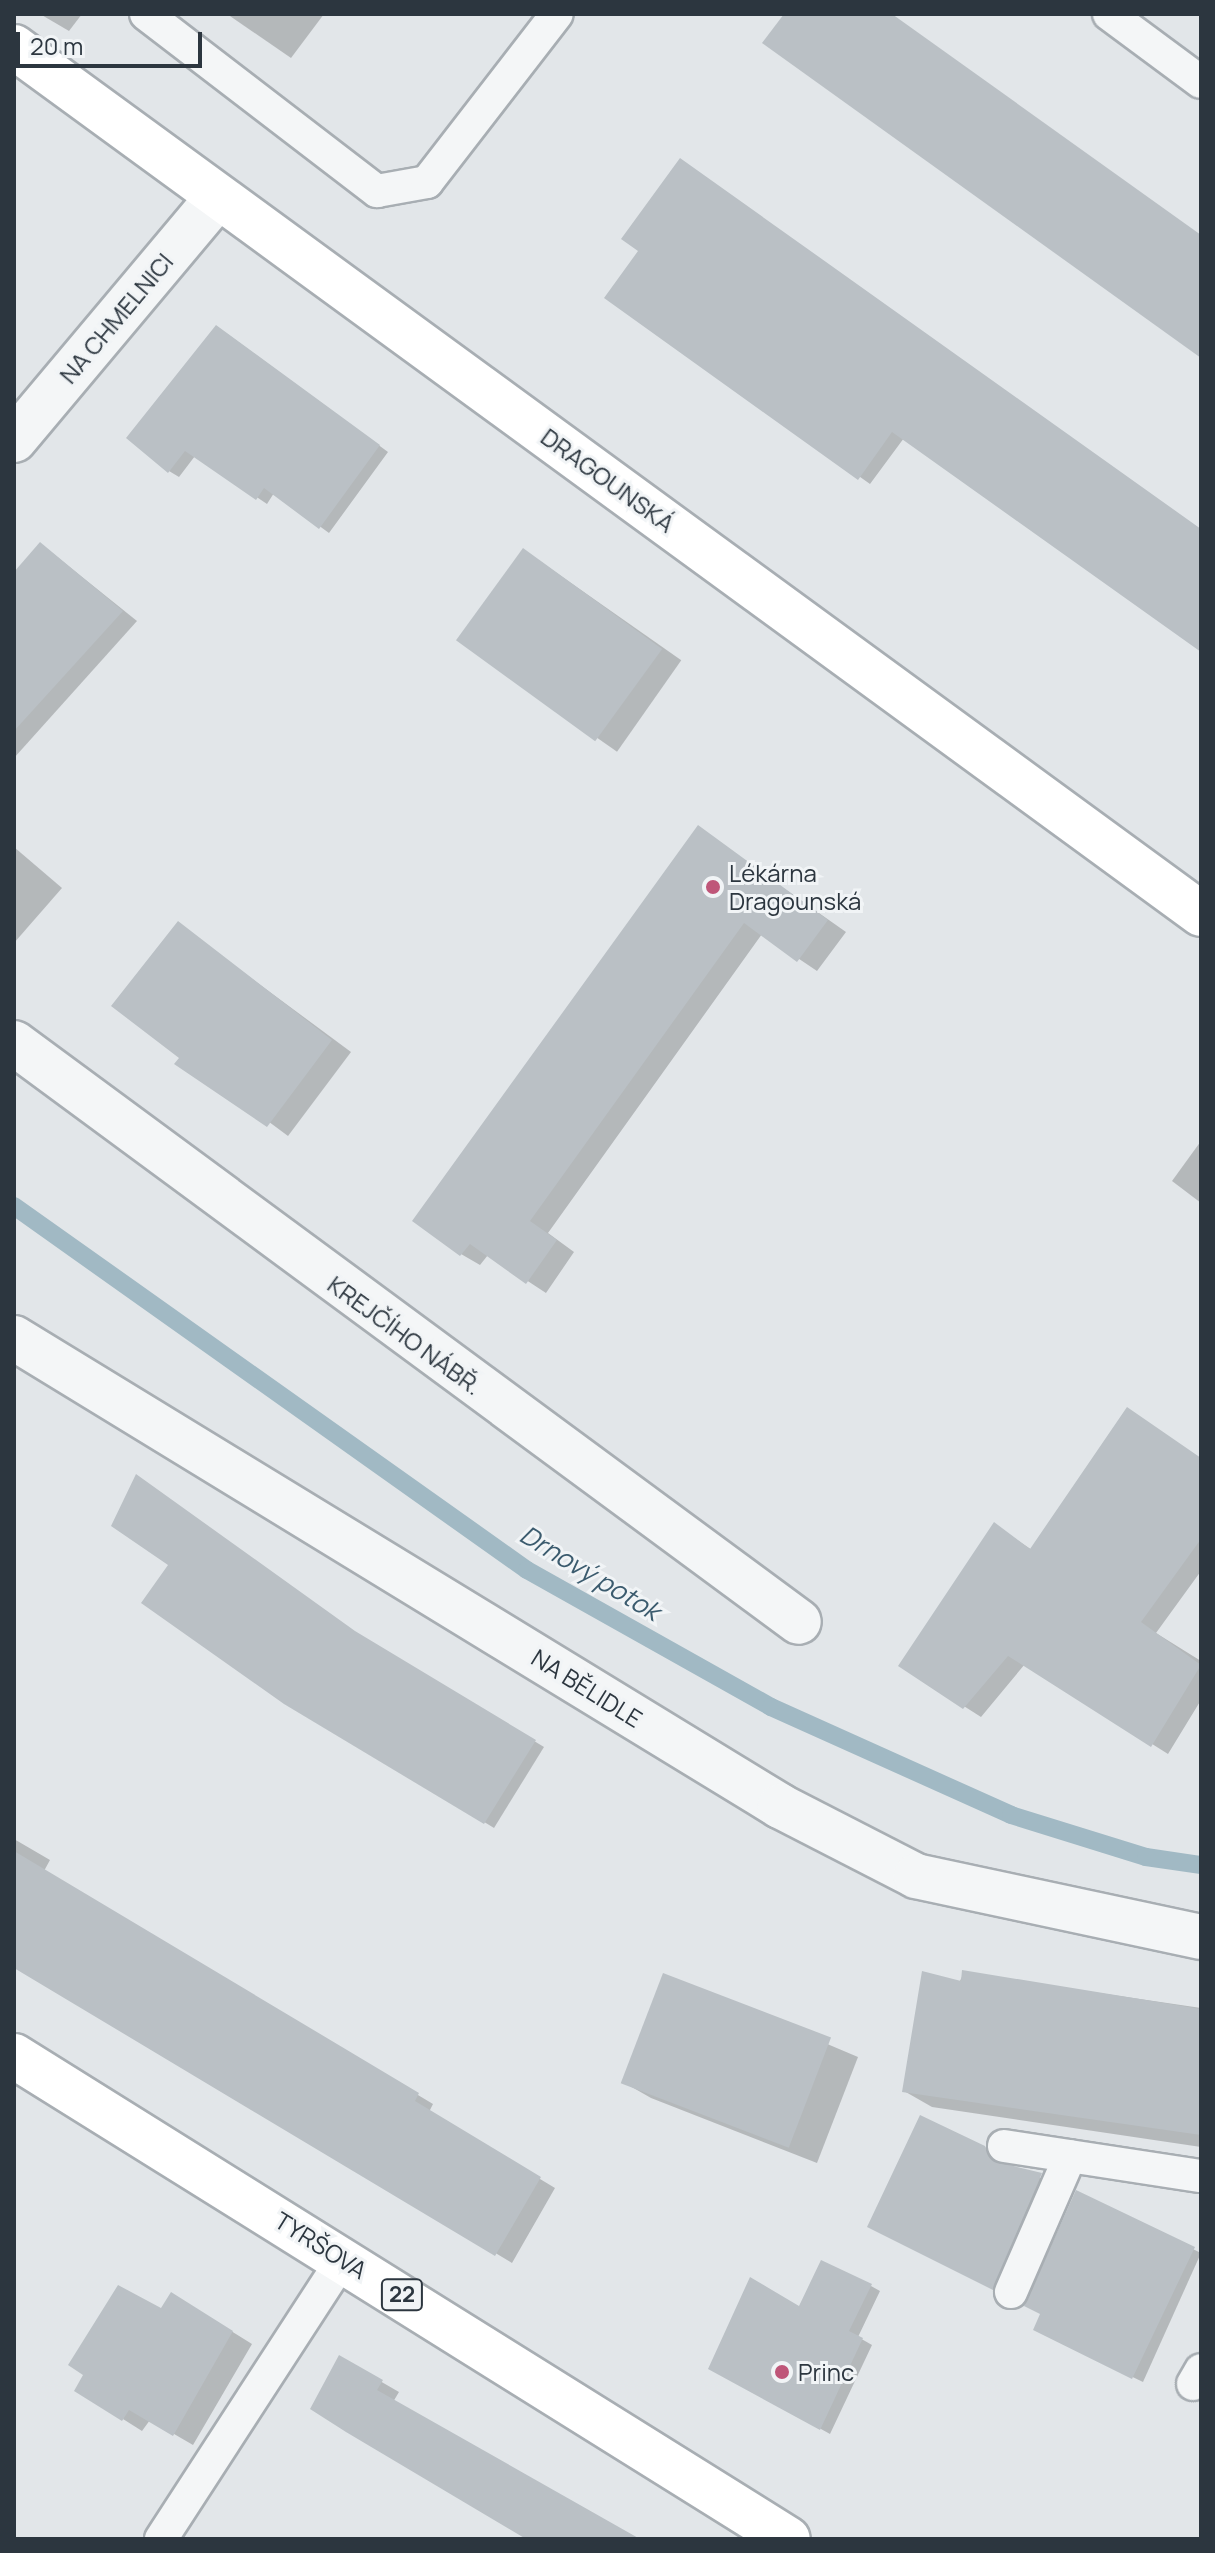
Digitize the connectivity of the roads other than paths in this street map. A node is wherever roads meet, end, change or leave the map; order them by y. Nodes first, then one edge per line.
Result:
1 (146, 14) edge
2 (557, 14) edge
3 (1109, 14) edge
4 (14, 47) edge
5 (1201, 82) edge
6 (218, 197) junction
7 (14, 440) edge
8 (1201, 914) edge
9 (14, 1043) edge
10 (14, 1338) edge
11 (799, 1622) dead end
12 (1201, 1937) edge
13 (14, 2056) edge
14 (1004, 2146) dead end
15 (1070, 2156) junction
16 (1201, 2176) edge
17 (343, 2259) junction
18 (1011, 2292) dead end
19 (161, 2539) edge
20 (788, 2539) edge

1 - 2 lane
3 - 5 lane
4 - 6 street, DRAGOUNSKÁ
6 - 7 street, NA CHMELNICI
6 - 8 street, DRAGOUNSKÁ
9 - 11 street, KREJČÍHO NÁBŘ.
10 - 12 street, NA BĚLIDLE
13 - 17 street, TYRŠOVA / 22
14 - 15 lane
15 - 16 lane
15 - 18 lane
17 - 19 lane
17 - 20 street, TYRŠOVA / 22

